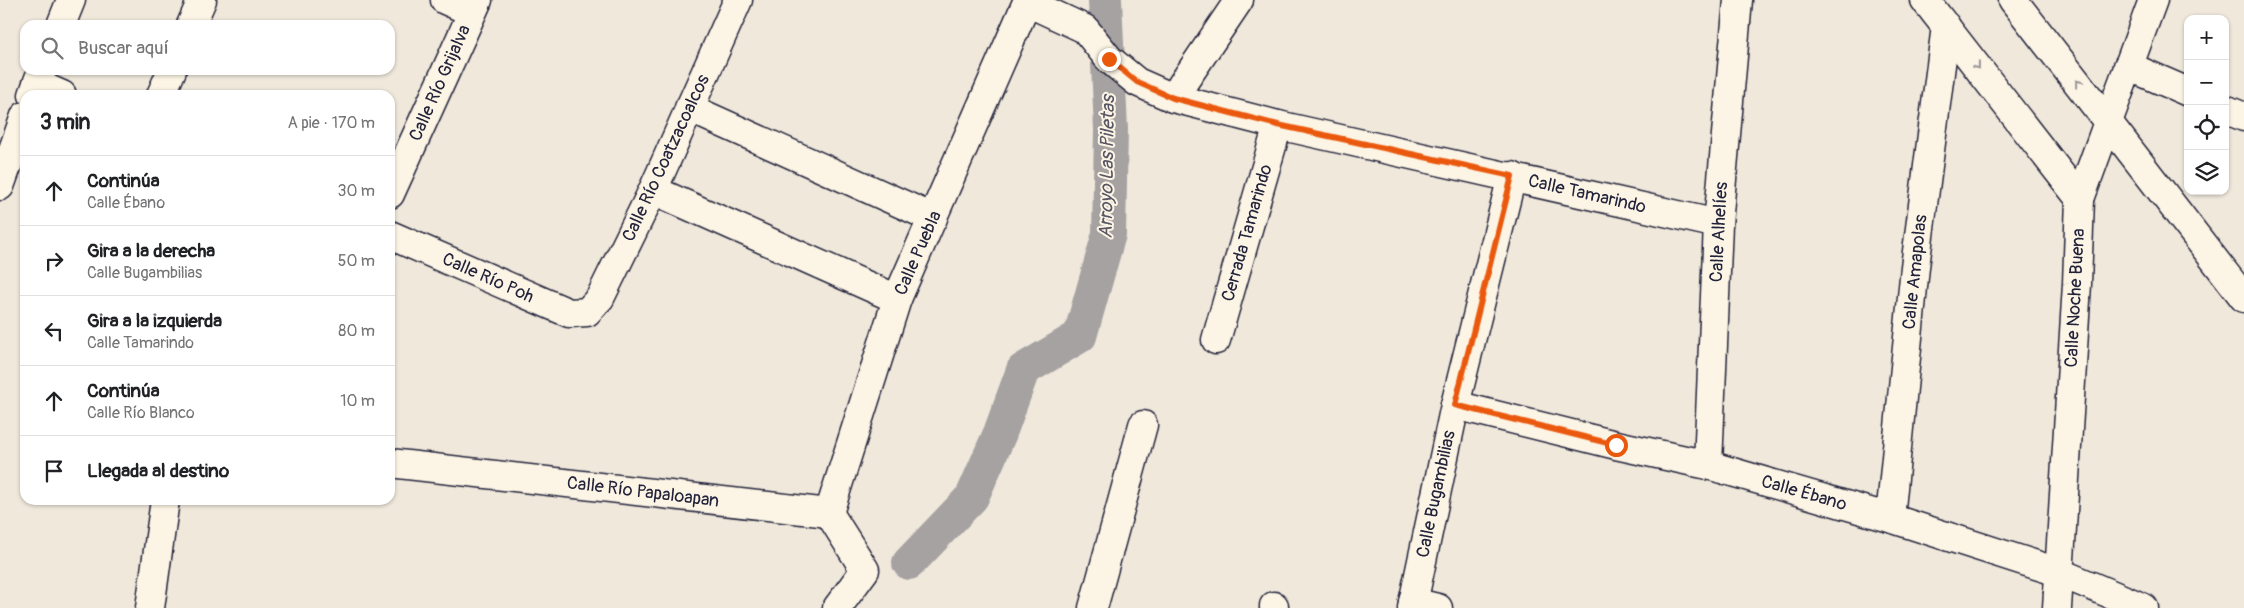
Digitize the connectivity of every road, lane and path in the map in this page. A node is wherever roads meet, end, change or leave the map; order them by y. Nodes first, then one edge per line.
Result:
1 (72, 0) edge
2 (202, 0) edge
3 (445, 0) edge
4 (738, 0) edge
5 (1238, 0) edge
6 (1738, 0) edge
7 (1925, 0) edge
8 (2013, 0) edge
9 (2153, 0) edge
10 (1025, 1) edge
11 (475, 6) edge
12 (63, 20) edge
13 (193, 20) edge
14 (1946, 26) junction
15 (2128, 66) junction
16 (170, 75) edge
17 (37, 83) edge
18 (52, 90) edge
19 (163, 90) edge
20 (2184, 90) edge
21 (1173, 98) junction
22 (689, 108) junction
23 (2229, 111) edge
24 (2244, 117) edge
25 (2108, 122) junction
26 (1278, 125) junction
27 (20, 130) edge
28 (1512, 176) junction
29 (395, 183) edge
30 (0, 186) edge
31 (653, 190) junction
32 (2080, 199) junction
33 (933, 218) junction
34 (1718, 224) junction
35 (395, 237) edge
36 (2244, 298) edge
37 (897, 299) junction
38 (587, 312) joint
39 (1216, 340) dead end
40 (1455, 405) junction
41 (1144, 425) dead end
42 (395, 464) edge
43 (1708, 465) junction
44 (164, 505) edge
45 (829, 513) junction
46 (1890, 518) junction
47 (2058, 572) junction
48 (1421, 606) edge
49 (150, 608) edge
50 (837, 608) edge
51 (1093, 608) edge
52 (2057, 608) edge
53 (2144, 608) edge

1 - 12 street
2 - 13 street
3 - 11 street
4 - 22 street, Calle Río Coatzacoalcos
5 - 21 street
6 - 34 street, Calle Alhelíes
7 - 14 street
25 -> 8 street
9 - 15 street, Calle Noche Buena
10 - 21 street, Calle Tamarindo
10 - 33 street, Calle Puebla
11 - 29 street, Calle Río Grijalva
14 -> 32 street
14 - 46 street, Calle Amapolas
15 - 20 street
15 - 25 street, Calle Noche Buena
16 - 19 street
17 - 18 street
21 - 26 street, Calle Tamarindo
22 - 31 street, Calle Río Coatzacoalcos
22 - 33 street
23 - 24 street
25 - 32 street, Calle Noche Buena
25 - 36 street
26 - 28 street, Calle Tamarindo
26 - 39 street, Cerrada Tamarindo
27 - 30 street
28 - 34 street, Calle Tamarindo
28 - 40 street, Calle Bugambilias
31 - 37 street
31 - 38 street, Calle Río Coatzacoalcos
32 - 47 street, Calle Noche Buena
33 - 37 street, Calle Puebla
34 - 43 street, Calle Alhelíes
35 - 38 street, Calle Río Poh
37 - 45 street, Calle Puebla
40 - 43 street, Calle Ébano
40 - 48 street, Calle Bugambilias
41 - 51 street
42 - 45 street, Calle Río Papaloapan
43 - 46 street, Calle Ébano
44 - 49 street
45 - 50 street
46 - 47 street, Calle Ébano
47 - 52 street, Calle Noche Buena
47 - 53 street, Calle Ébano

